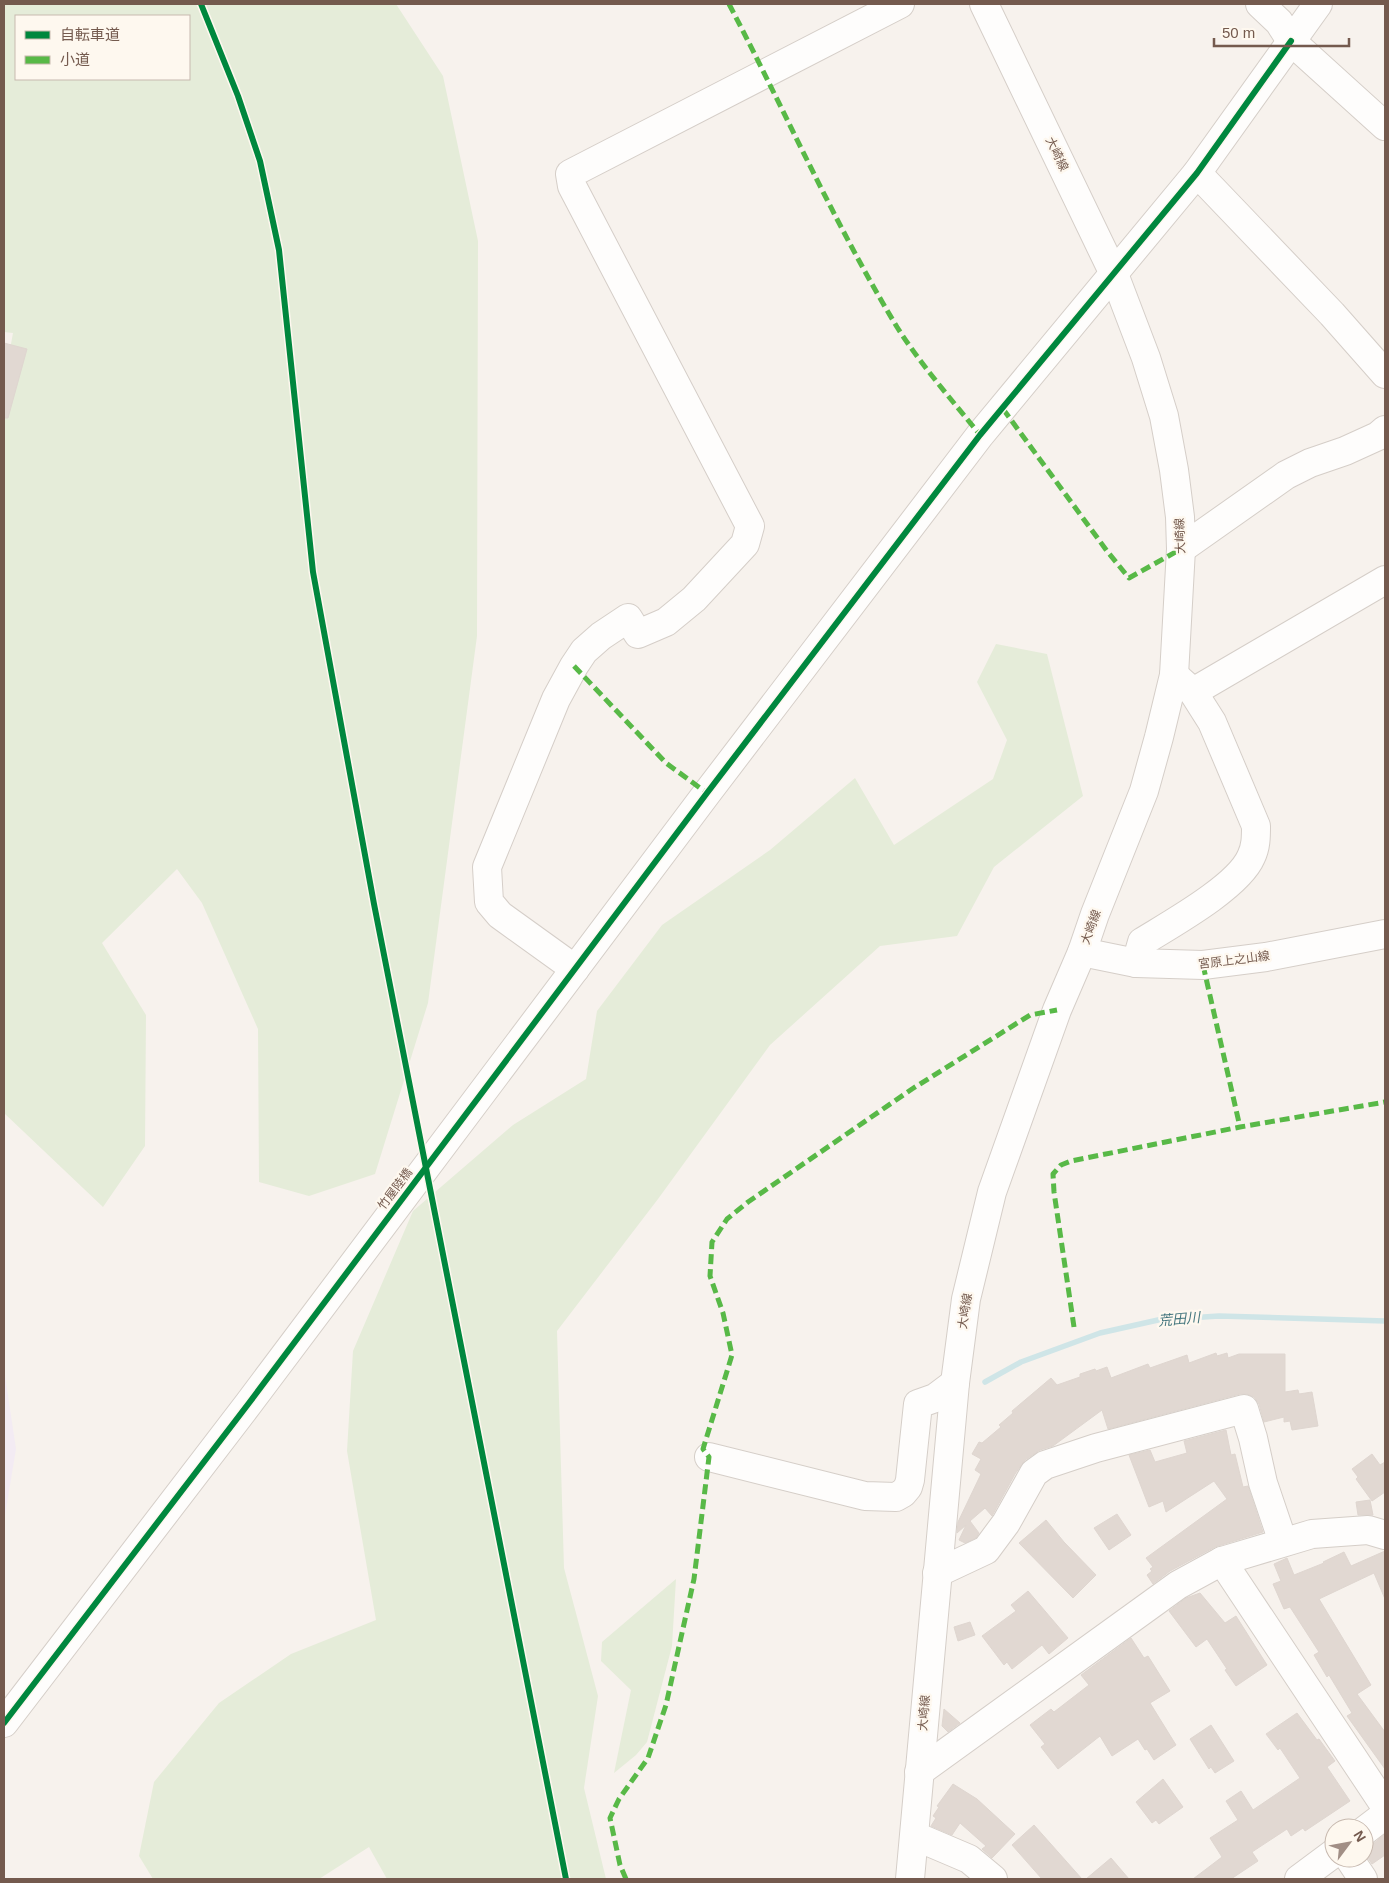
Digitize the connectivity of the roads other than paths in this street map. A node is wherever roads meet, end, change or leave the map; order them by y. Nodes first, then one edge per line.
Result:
1 (900, 4) edge
2 (984, 4) edge
3 (1260, 4) edge
4 (1318, 4) edge
5 (1291, 41) junction
6 (1385, 126) edge
7 (1197, 173) junction
8 (1114, 274) junction
9 (1385, 374) edge
10 (1383, 440) edge
11 (1181, 549) junction
12 (1385, 580) edge
13 (1184, 684) junction
14 (1385, 934) edge
15 (1082, 952) junction
16 (1136, 963) junction
17 (575, 969) junction
18 (954, 1383) junction
19 (709, 1457) dead end
20 (1385, 1535) edge
21 (1283, 1542) junction
22 (1222, 1561) junction
23 (937, 1573) junction
24 (4, 1723) edge
25 (919, 1772) junction
26 (1385, 1806) edge
27 (1385, 1815) edge
28 (1374, 1823) edge
29 (914, 1836) junction
30 (1324, 1860) edge
31 (1356, 1868) edge
32 (910, 1879) edge
33 (993, 1879) edge
34 (1299, 1879) edge
35 (1363, 1879) edge

1 - 17 street
2 - 8 street, 大崎線
3 - 5 street
4 - 5 street, 竹屋陸橋
5 - 6 street
5 - 7 street, 竹屋陸橋
7 - 8 street, 竹屋陸橋
7 - 9 street
8 - 11 street, 大崎線
8 - 17 street, 竹屋陸橋
10 - 11 street
11 - 13 street, 大崎線
12 - 13 street
13 - 15 street, 大崎線
13 - 16 street
14 - 16 street, 宮原上之山線
15 - 16 street, 宮原上之山線
15 - 18 street, 大崎線
17 - 24 street, 竹屋陸橋
18 - 19 street
18 - 23 street, 大崎線
20 - 21 street
21 - 22 street
21 - 23 street
22 - 25 street
22 - 26 street
23 - 25 street, 大崎線
25 - 29 street, 大崎線
27 - 28 street
29 - 32 street, 大崎線
29 - 33 street
30 - 34 street
31 - 35 street

